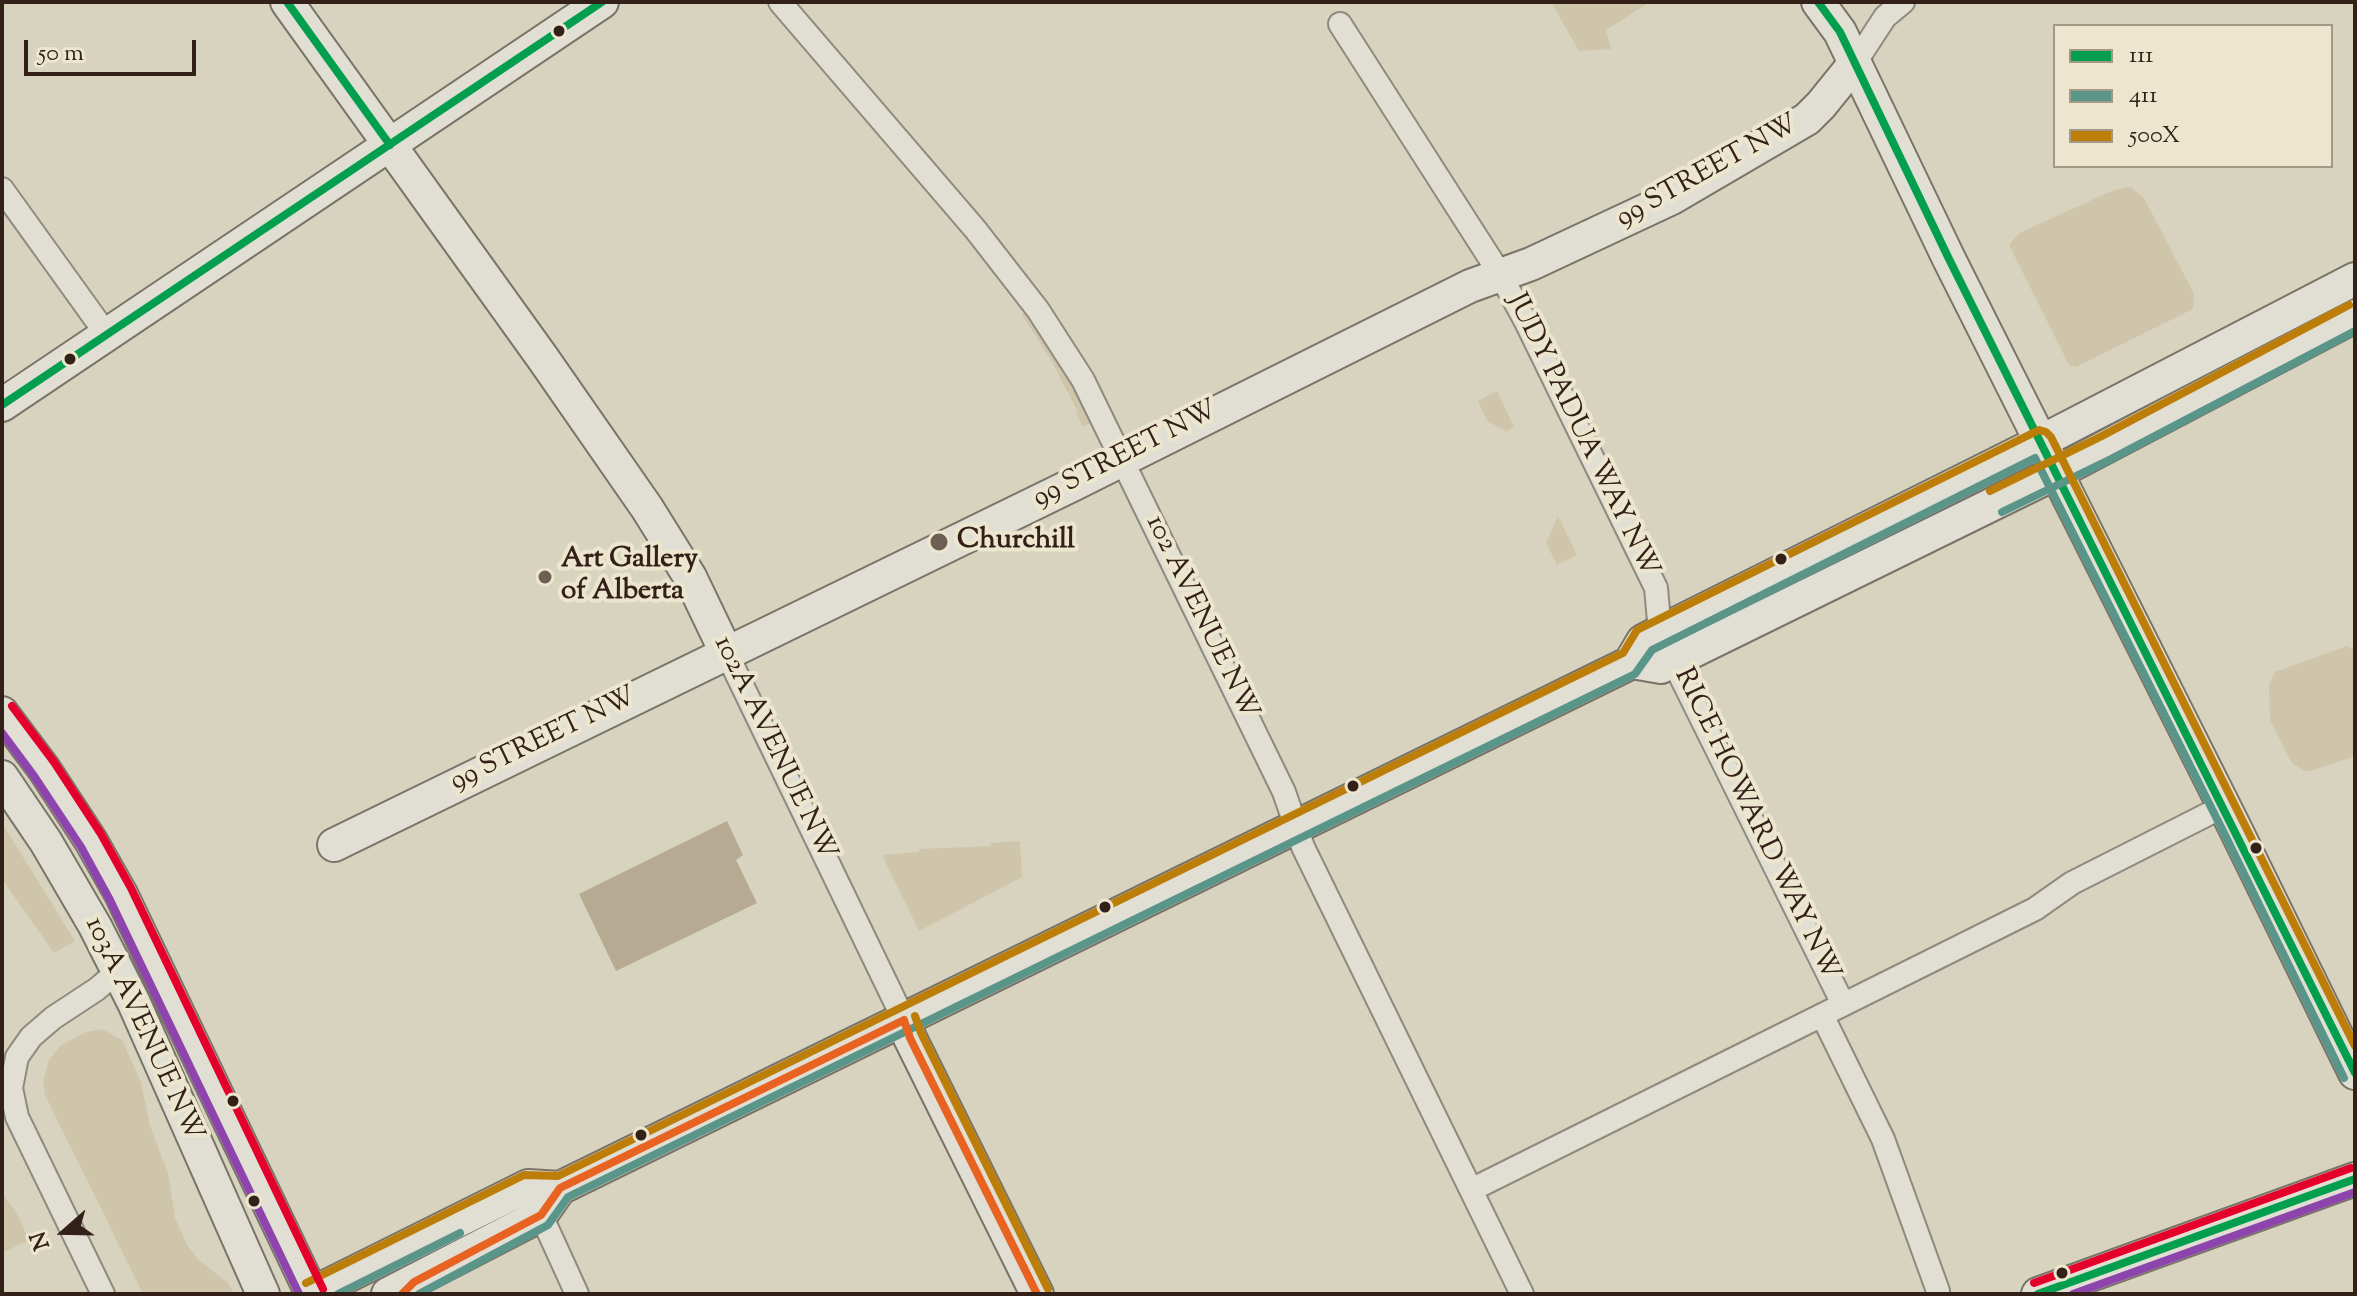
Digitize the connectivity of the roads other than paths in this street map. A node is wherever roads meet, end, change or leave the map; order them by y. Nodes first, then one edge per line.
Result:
1 (287, 2) edge
2 (602, 2) edge
3 (780, 2) edge
4 (1818, 2) edge
5 (1903, 2) edge
6 (1340, 24) dead end
7 (1855, 63) junction
8 (390, 145) junction
9 (2, 189) edge
10 (1500, 274) junction
11 (2355, 279) edge
12 (2352, 318) edge
13 (107, 335) junction
14 (2, 405) edge
15 (2040, 442) junction
16 (1123, 458) junction
17 (2056, 473) junction
18 (1667, 646) junction
19 (726, 652) junction
20 (2, 713) edge
21 (2, 777) edge
22 (2224, 806) junction
23 (1295, 827) junction
24 (334, 845) dead end
25 (146, 946) junction
26 (118, 971) junction
27 (1843, 1004) junction
28 (1822, 1015) junction
29 (904, 1020) junction
30 (2355, 1073) edge
31 (2355, 1179) edge
32 (528, 1186) junction
33 (560, 1188) junction
34 (1471, 1190) junction
35 (541, 1215) junction
36 (402, 1290) edge
37 (1938, 1291) dead end
38 (103, 1294) edge
39 (263, 1294) edge
40 (312, 1294) edge
41 (577, 1294) edge
42 (1037, 1294) edge
43 (1522, 1294) edge
44 (2038, 1294) edge

1 - 8 main road, 102A AVENUE NW
2 - 8 main road
3 - 16 street, 102 AVENUE NW
4 - 7 main road
5 - 7 street
6 - 10 street, JUDY PADUA WAY NW
7 - 10 main road, 99 STREET NW
7 - 15 main road
8 - 13 main road
8 - 19 main road, 102A AVENUE NW
9 - 13 street
10 - 16 main road, 99 STREET NW
10 - 18 street, JUDY PADUA WAY NW
11 - 15 main road
12 - 17 main road
13 - 14 main road
15 - 17 main road
15 - 18 main road
16 - 19 main road, 99 STREET NW
16 - 23 street, 102 AVENUE NW
17 - 18 main road
17 - 22 main road
18 - 23 main road
18 - 27 street, RICE HOWARD WAY NW
19 - 24 main road, 99 STREET NW
19 - 29 street, 102A AVENUE NW
20 - 25 main road, 103A AVENUE NW
21 - 26 main road, 103A AVENUE NW
22 - 27 street, RICE HOWARD WAY NW
22 - 30 main road
23 - 29 main road
23 - 34 street, 102 AVENUE NW
25 - 26 main road
25 - 40 main road, 103A AVENUE NW
26 - 38 street
26 - 39 main road, 103A AVENUE NW
27 - 28 street, RICE HOWARD WAY NW
28 - 34 street, RICE HOWARD WAY NW
28 - 37 street, RICE HOWARD WAY NW
29 - 33 main road
29 - 42 main road, 102A AVENUE NW
31 - 44 main road
32 - 33 main road
32 - 35 street
32 - 40 main road
33 - 35 main road
34 - 43 street, 102 AVENUE NW
35 - 36 main road
35 - 41 street

